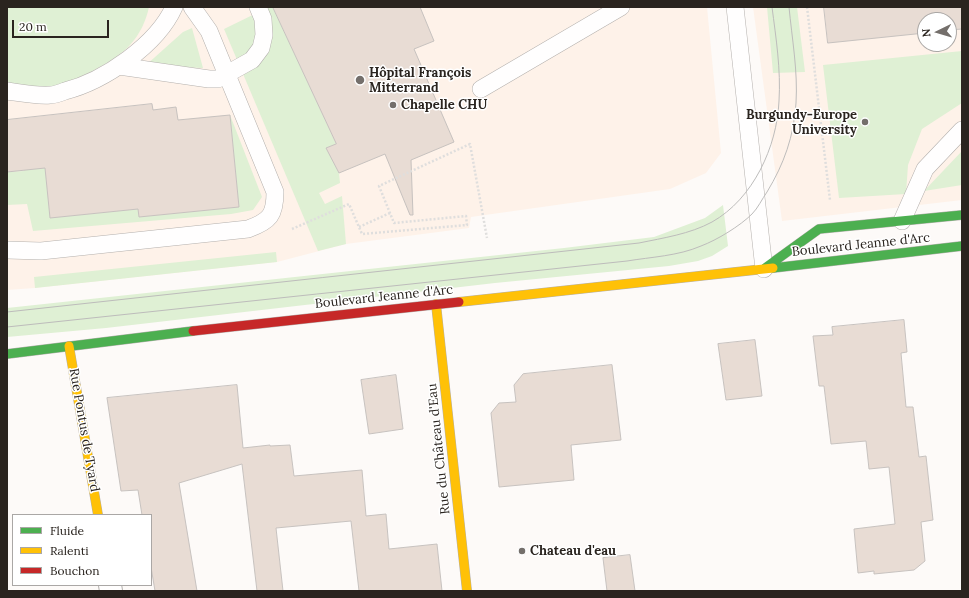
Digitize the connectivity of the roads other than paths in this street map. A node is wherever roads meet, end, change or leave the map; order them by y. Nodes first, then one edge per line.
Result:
1 (159, 7) edge
2 (174, 7) edge
3 (192, 7) edge
4 (258, 7) edge
5 (621, 7) edge
6 (734, 7) edge
7 (160, 28) junction
8 (119, 66) junction
9 (227, 74) junction
10 (481, 89) dead end
11 (7, 91) edge
12 (962, 130) edge
13 (962, 215) edge
14 (902, 221) junction
15 (962, 246) edge
16 (7, 250) edge
17 (764, 269) junction
18 (436, 304) junction
19 (69, 346) junction
20 (7, 354) edge
21 (98, 514) edge
22 (467, 591) edge

1 - 7 lane
2 - 7 lane
3 - 9 lane
4 - 9 lane
5 - 10 lane
6 - 17 lane
7 - 8 lane
8 - 9 lane
8 - 11 lane
9 - 16 lane
12 - 14 lane
13 - 14 main road, Boulevard Jeanne d'Arc
14 - 17 main road, Boulevard Jeanne d'Arc
15 - 17 main road, Boulevard Jeanne d'Arc
17 - 18 main road, Boulevard Jeanne d'Arc
18 - 19 main road, Boulevard Jeanne d'Arc
18 - 22 main road, Rue du Château d'Eau
19 - 20 main road, Boulevard Jeanne d'Arc
19 - 21 main road, Rue Pontus de Tyard

